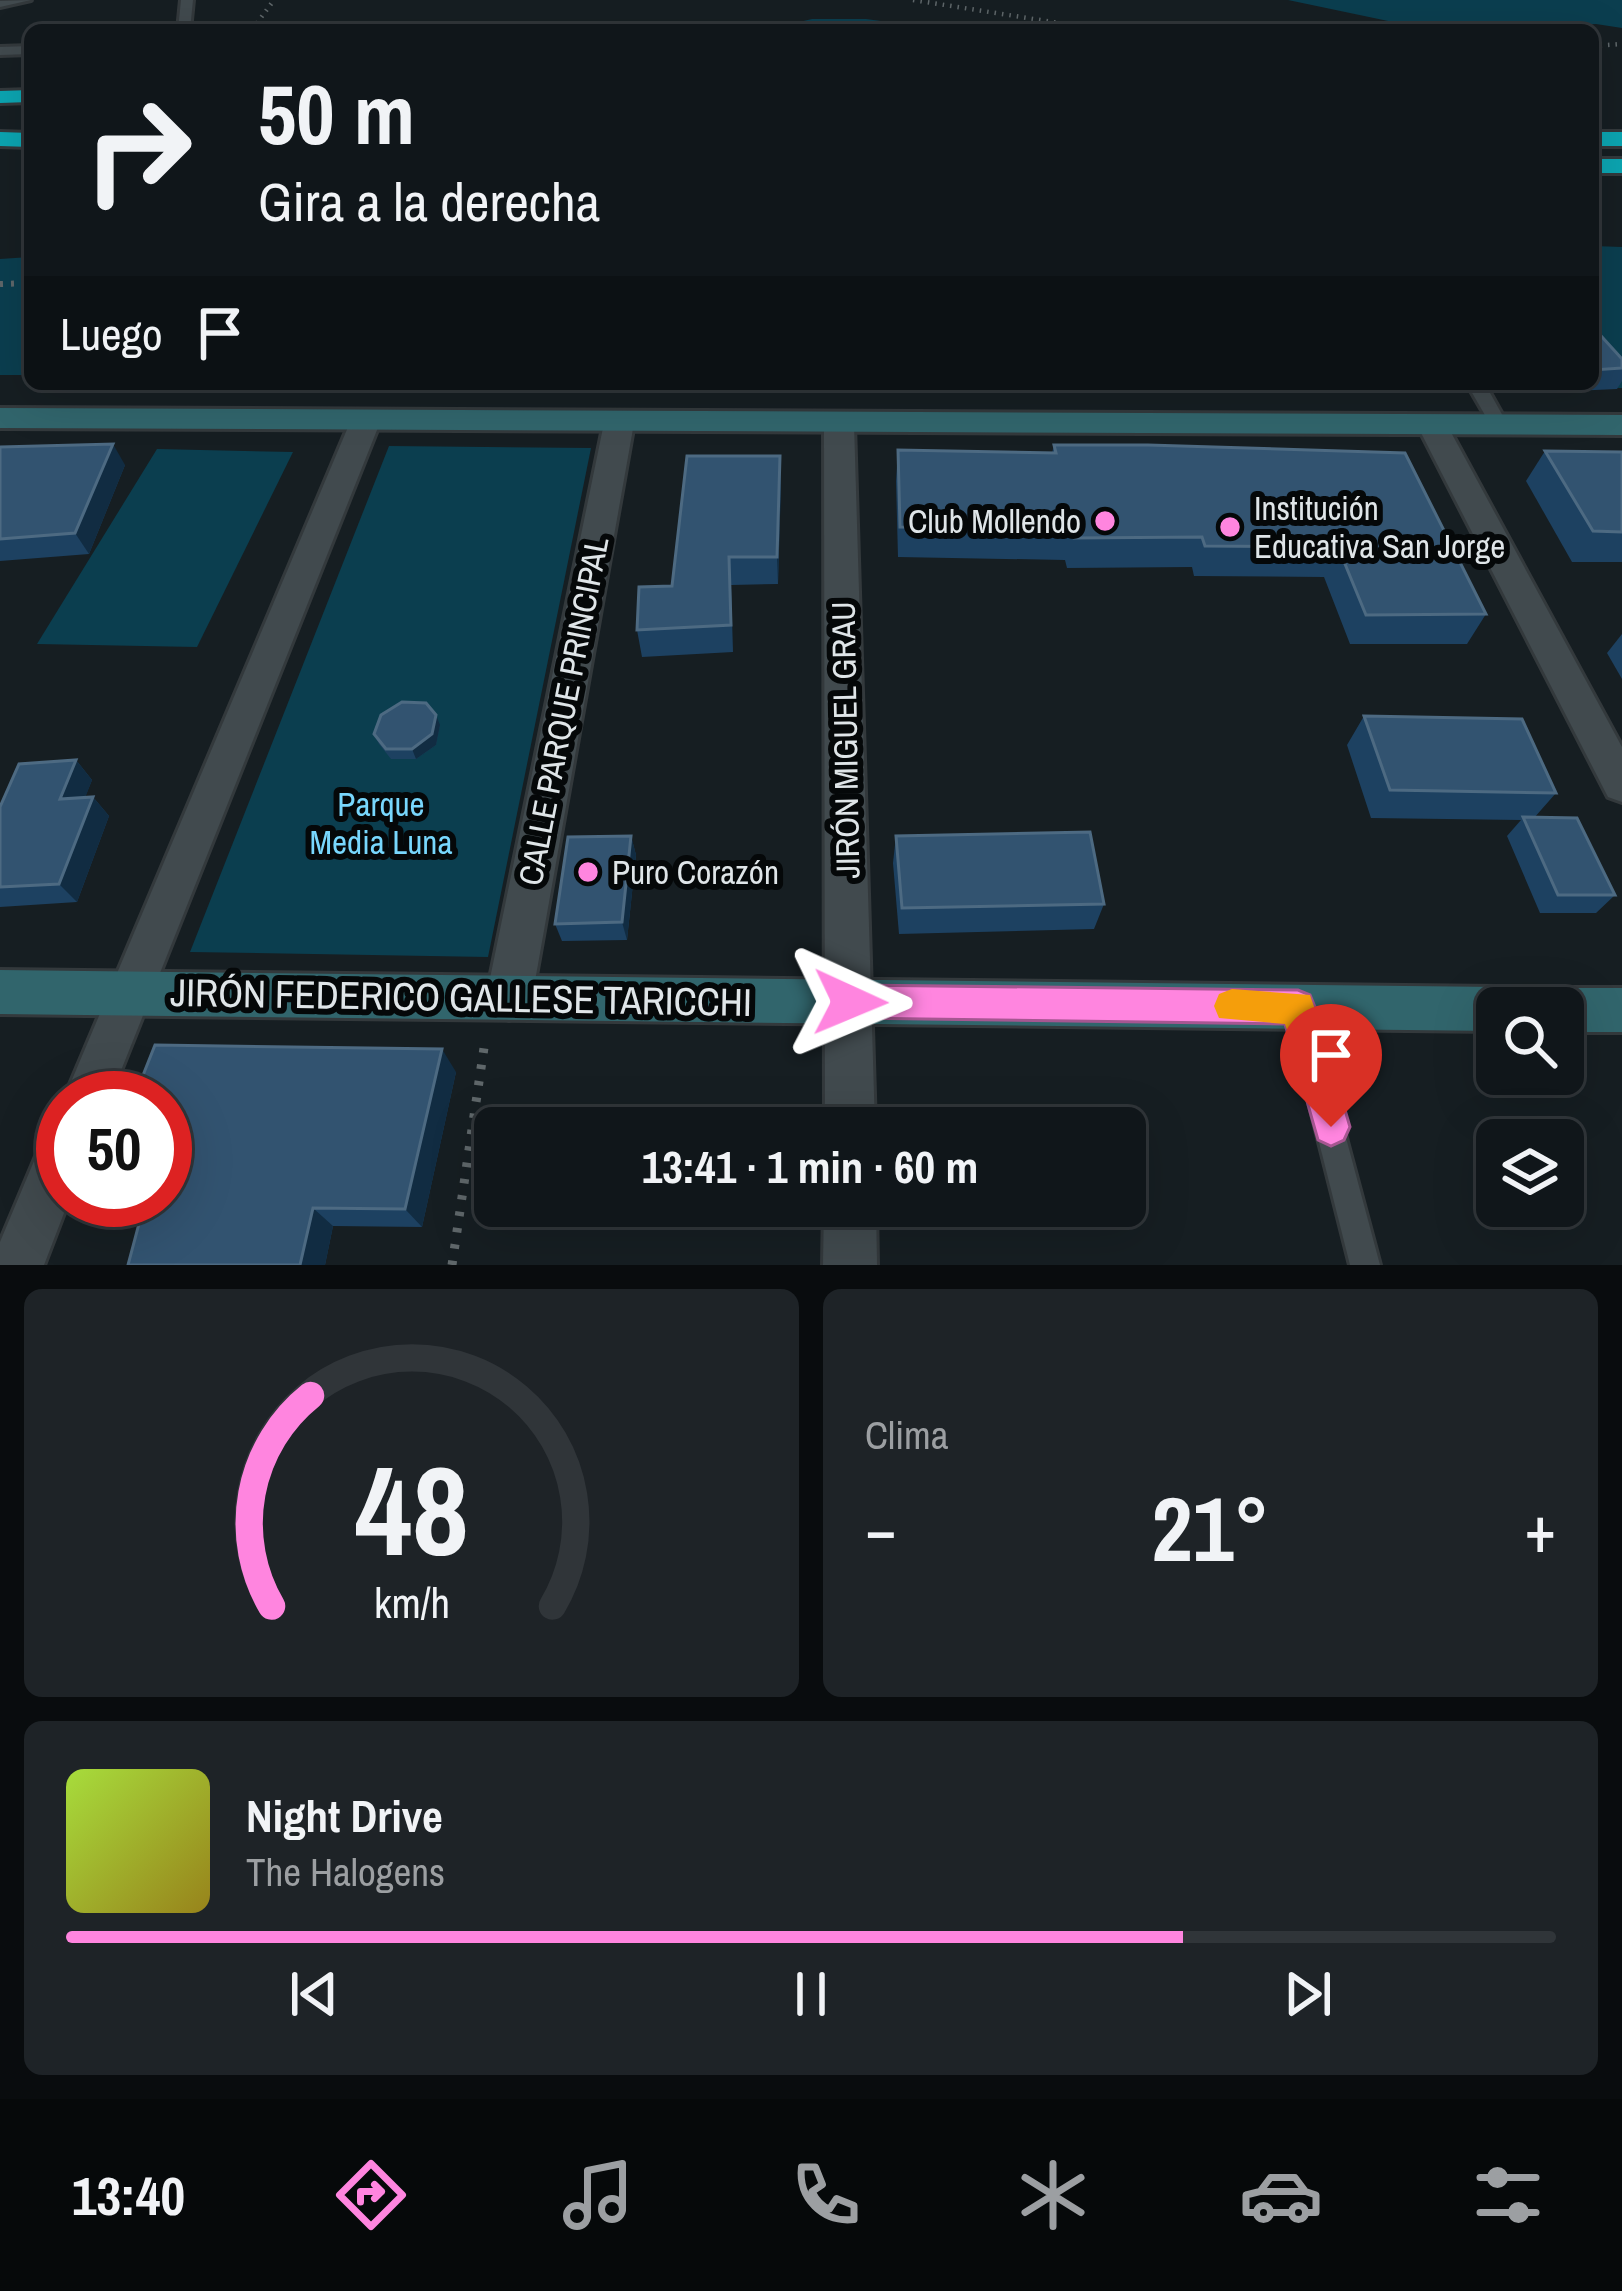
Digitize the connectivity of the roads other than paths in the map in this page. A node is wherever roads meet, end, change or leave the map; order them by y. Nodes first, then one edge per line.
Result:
1 (25, 0) edge
2 (0, 4) edge
3 (1479, 390) edge
4 (0, 418) edge
5 (366, 420) junction
6 (619, 423) junction
7 (839, 424) junction
8 (1432, 424) junction
9 (1499, 425) junction
10 (1622, 425) edge
11 (1622, 785) edge
12 (0, 992) edge
13 (128, 994) junction
14 (500, 998) junction
15 (850, 1002) junction
16 (1298, 1007) junction
17 (1476, 1009) edge
18 (1584, 1010) edge
19 (1622, 1010) edge
20 (97, 1071) edge
21 (850, 1107) edge
22 (36, 1219) edge
23 (850, 1227) edge
24 (17, 1265) edge
25 (850, 1265) edge
26 (1365, 1265) edge

1 - 2 lane
3 - 9 lane
4 - 5 main road
5 - 6 main road
5 - 13 street
6 - 7 main road
6 - 14 street, CALLE PARQUE PRINCIPAL
7 - 8 main road
7 - 15 street, JIRÓN MIGUEL GRAU
8 - 9 main road
8 - 11 street
9 - 10 main road
12 - 13 main road, JIRÓN FEDERICO GALLESE TARICCHI
13 - 14 main road, JIRÓN FEDERICO GALLESE TARICCHI
13 - 20 street
14 - 15 main road, JIRÓN FEDERICO GALLESE TARICCHI
15 - 16 main road, JIRÓN FEDERICO GALLESE TARICCHI
15 - 21 street, JIRÓN MIGUEL GRAU
16 - 17 main road, JIRÓN FEDERICO GALLESE TARICCHI
16 - 26 lane
18 - 19 main road
22 - 24 street
23 - 25 street

